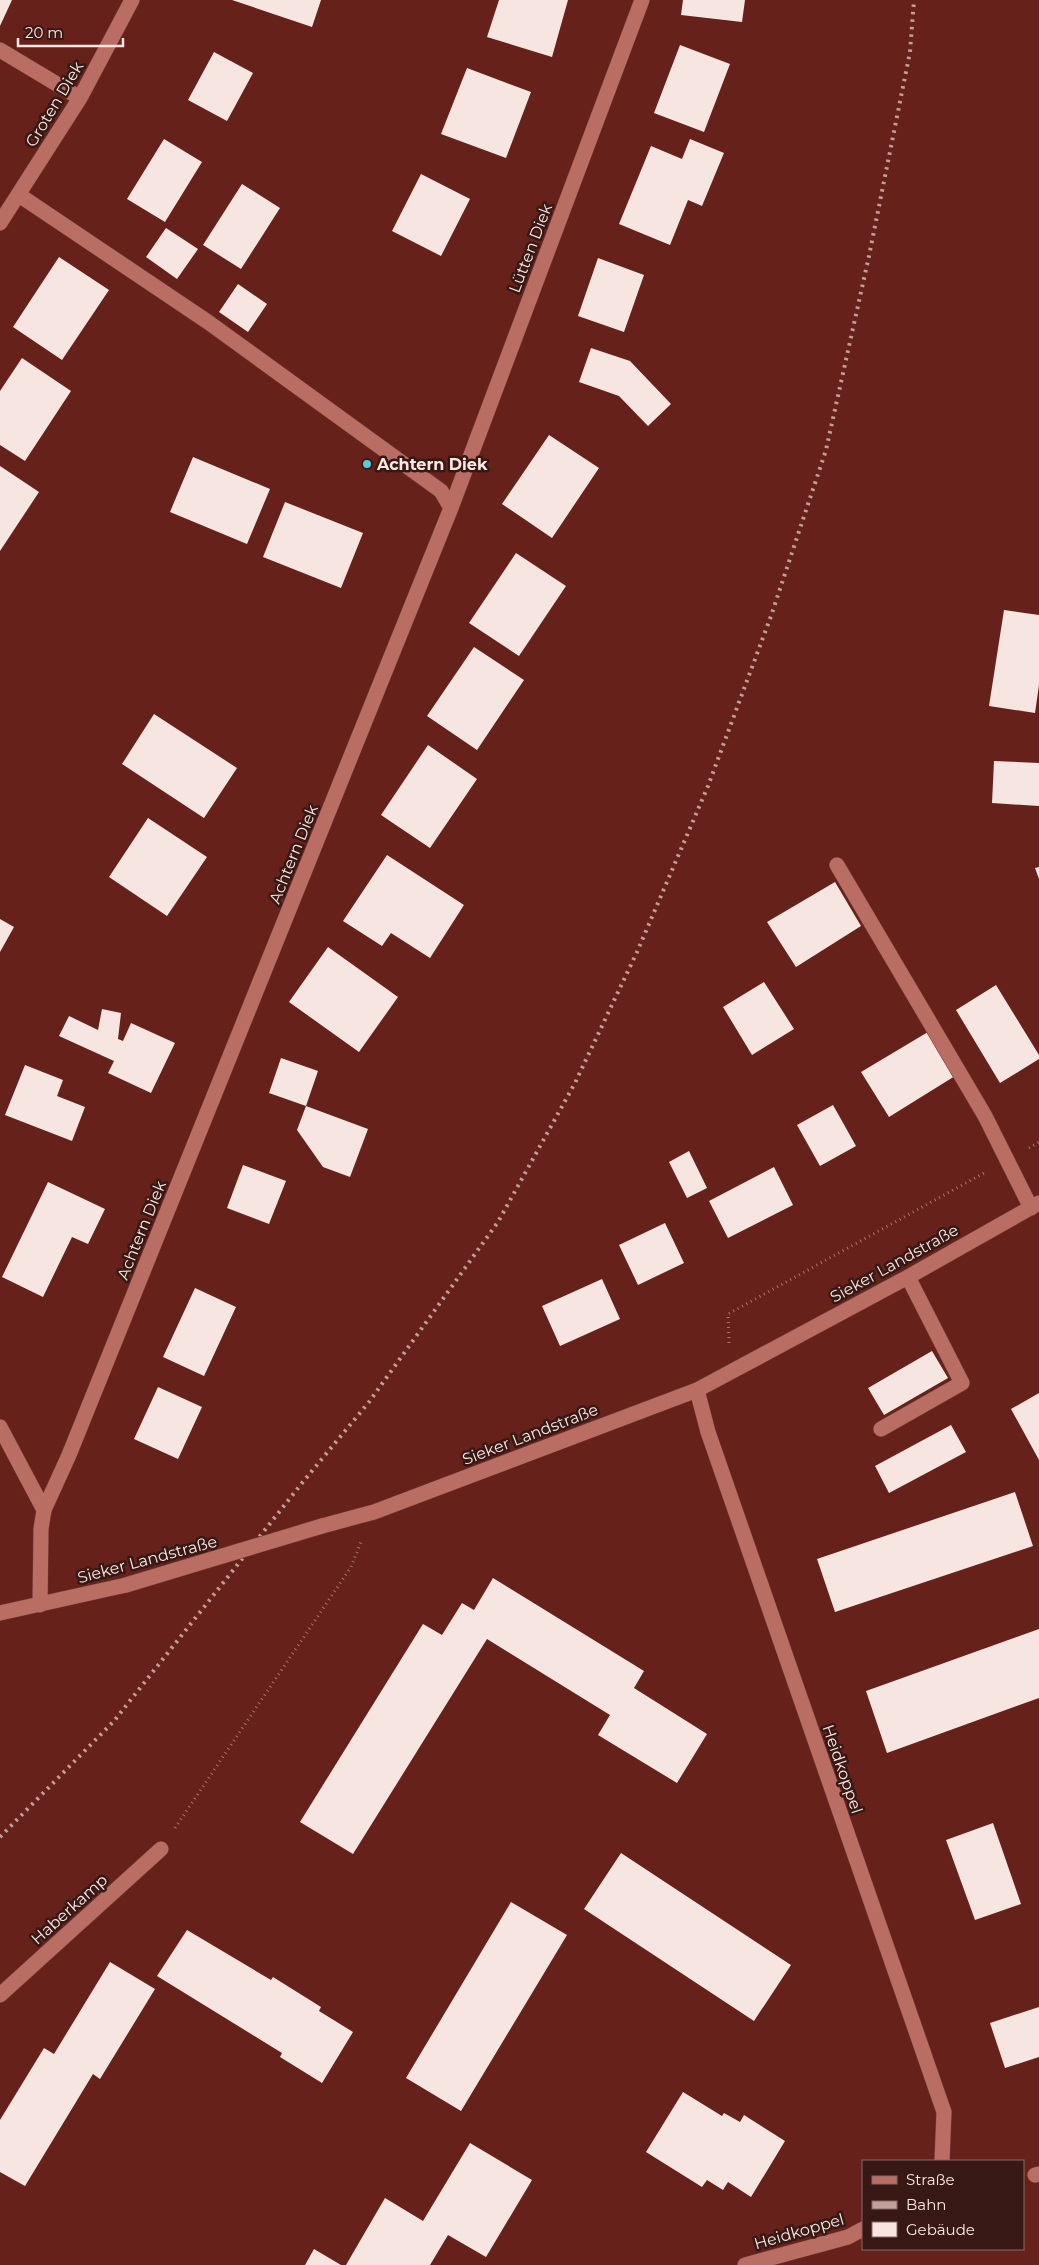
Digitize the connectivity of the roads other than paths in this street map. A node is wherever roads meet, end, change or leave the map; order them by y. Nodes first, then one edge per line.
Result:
1 (132, 0) edge
2 (642, 0) edge
3 (0, 50) edge
4 (80, 98) junction
5 (19, 195) junction
6 (0, 223) edge
7 (452, 508) junction
8 (837, 865) dead end
9 (1035, 1205) edge
10 (908, 1277) junction
11 (697, 1390) junction
12 (0, 1427) edge
13 (881, 1428) dead end
14 (44, 1510) junction
15 (40, 1605) junction
16 (0, 1612) edge
17 (161, 1849) road end
18 (0, 1995) edge
19 (942, 2160) edge
20 (862, 2230) edge
21 (744, 2265) edge

1 - 4 street, Groten Diek
2 - 7 street, Lütten Diek
3 - 4 street
4 - 5 street, Groten Diek
5 - 6 street, Groten Diek
5 - 7 street
7 - 14 street, Achtern Diek
8 - 9 street
9 - 10 street, Sieker Landstraße
10 - 11 street, Sieker Landstraße
10 - 13 street
11 - 15 street, Sieker Landstraße, bridge
11 - 19 street, Heidkoppel
12 - 14 street
14 - 15 street, Achtern Diek
15 - 16 street, Sieker Landstraße
17 - 18 street, Haberkamp
20 - 21 street, Heidkoppel

